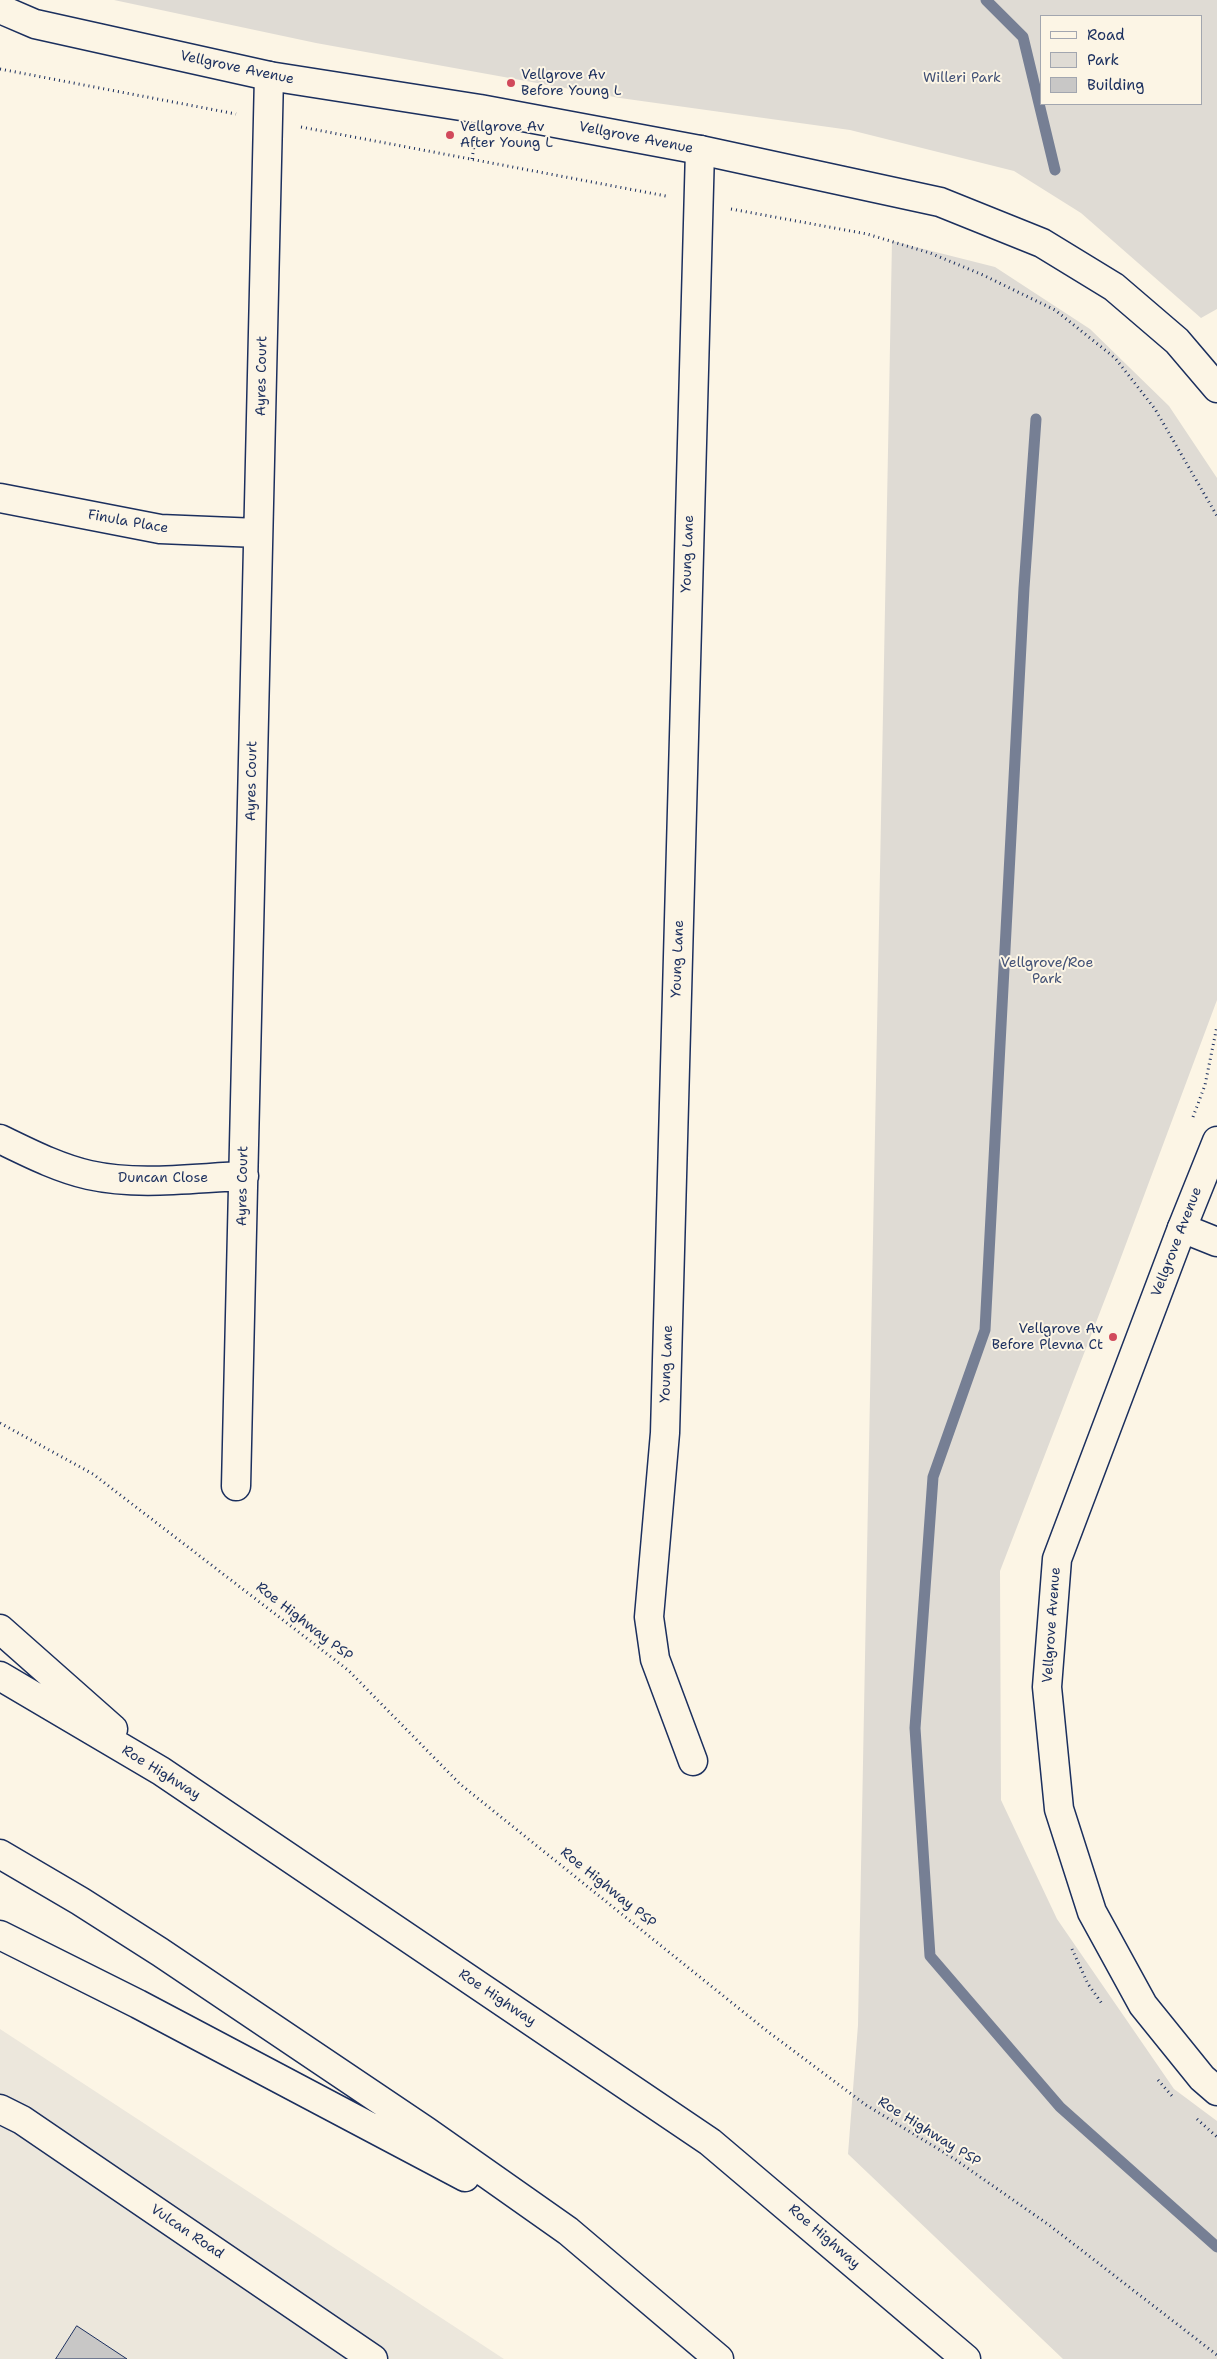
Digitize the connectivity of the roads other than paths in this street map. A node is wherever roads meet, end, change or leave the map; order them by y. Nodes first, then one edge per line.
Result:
1 (0, 8) edge
2 (269, 76) junction
3 (700, 150) junction
4 (1217, 388) edge
5 (0, 498) edge
6 (258, 533) junction
7 (0, 1139) edge
8 (1217, 1141) edge
9 (244, 1176) junction
10 (1182, 1228) junction
11 (1217, 1242) edge
12 (236, 1486) dead end
13 (0, 1629) edge
14 (0, 1676) edge
15 (693, 1761) dead end
16 (161, 1771) junction
17 (0, 1854) edge
18 (0, 1934) edge
19 (1217, 2091) edge
20 (0, 2109) edge
21 (568, 2231) junction
22 (373, 2359) edge
23 (719, 2359) edge
24 (966, 2359) edge

1 - 2 main road, Vellgrove Avenue
2 - 3 main road, Vellgrove Avenue
2 - 6 main road, Ayres Court
3 - 4 main road, Vellgrove Avenue
3 - 15 main road, Young Lane
5 - 6 main road, Finula Place
6 - 9 main road, Ayres Court
7 - 9 main road, Duncan Close
8 - 10 main road, Vellgrove Avenue
9 - 12 main road, Ayres Court
10 - 11 main road
10 - 19 main road, Vellgrove Avenue
13 - 16 main road
14 - 16 main road, Roe Highway
16 - 24 main road, Roe Highway
17 - 21 main road
18 - 21 main road
20 - 22 main road, Vulcan Road
21 - 23 main road

